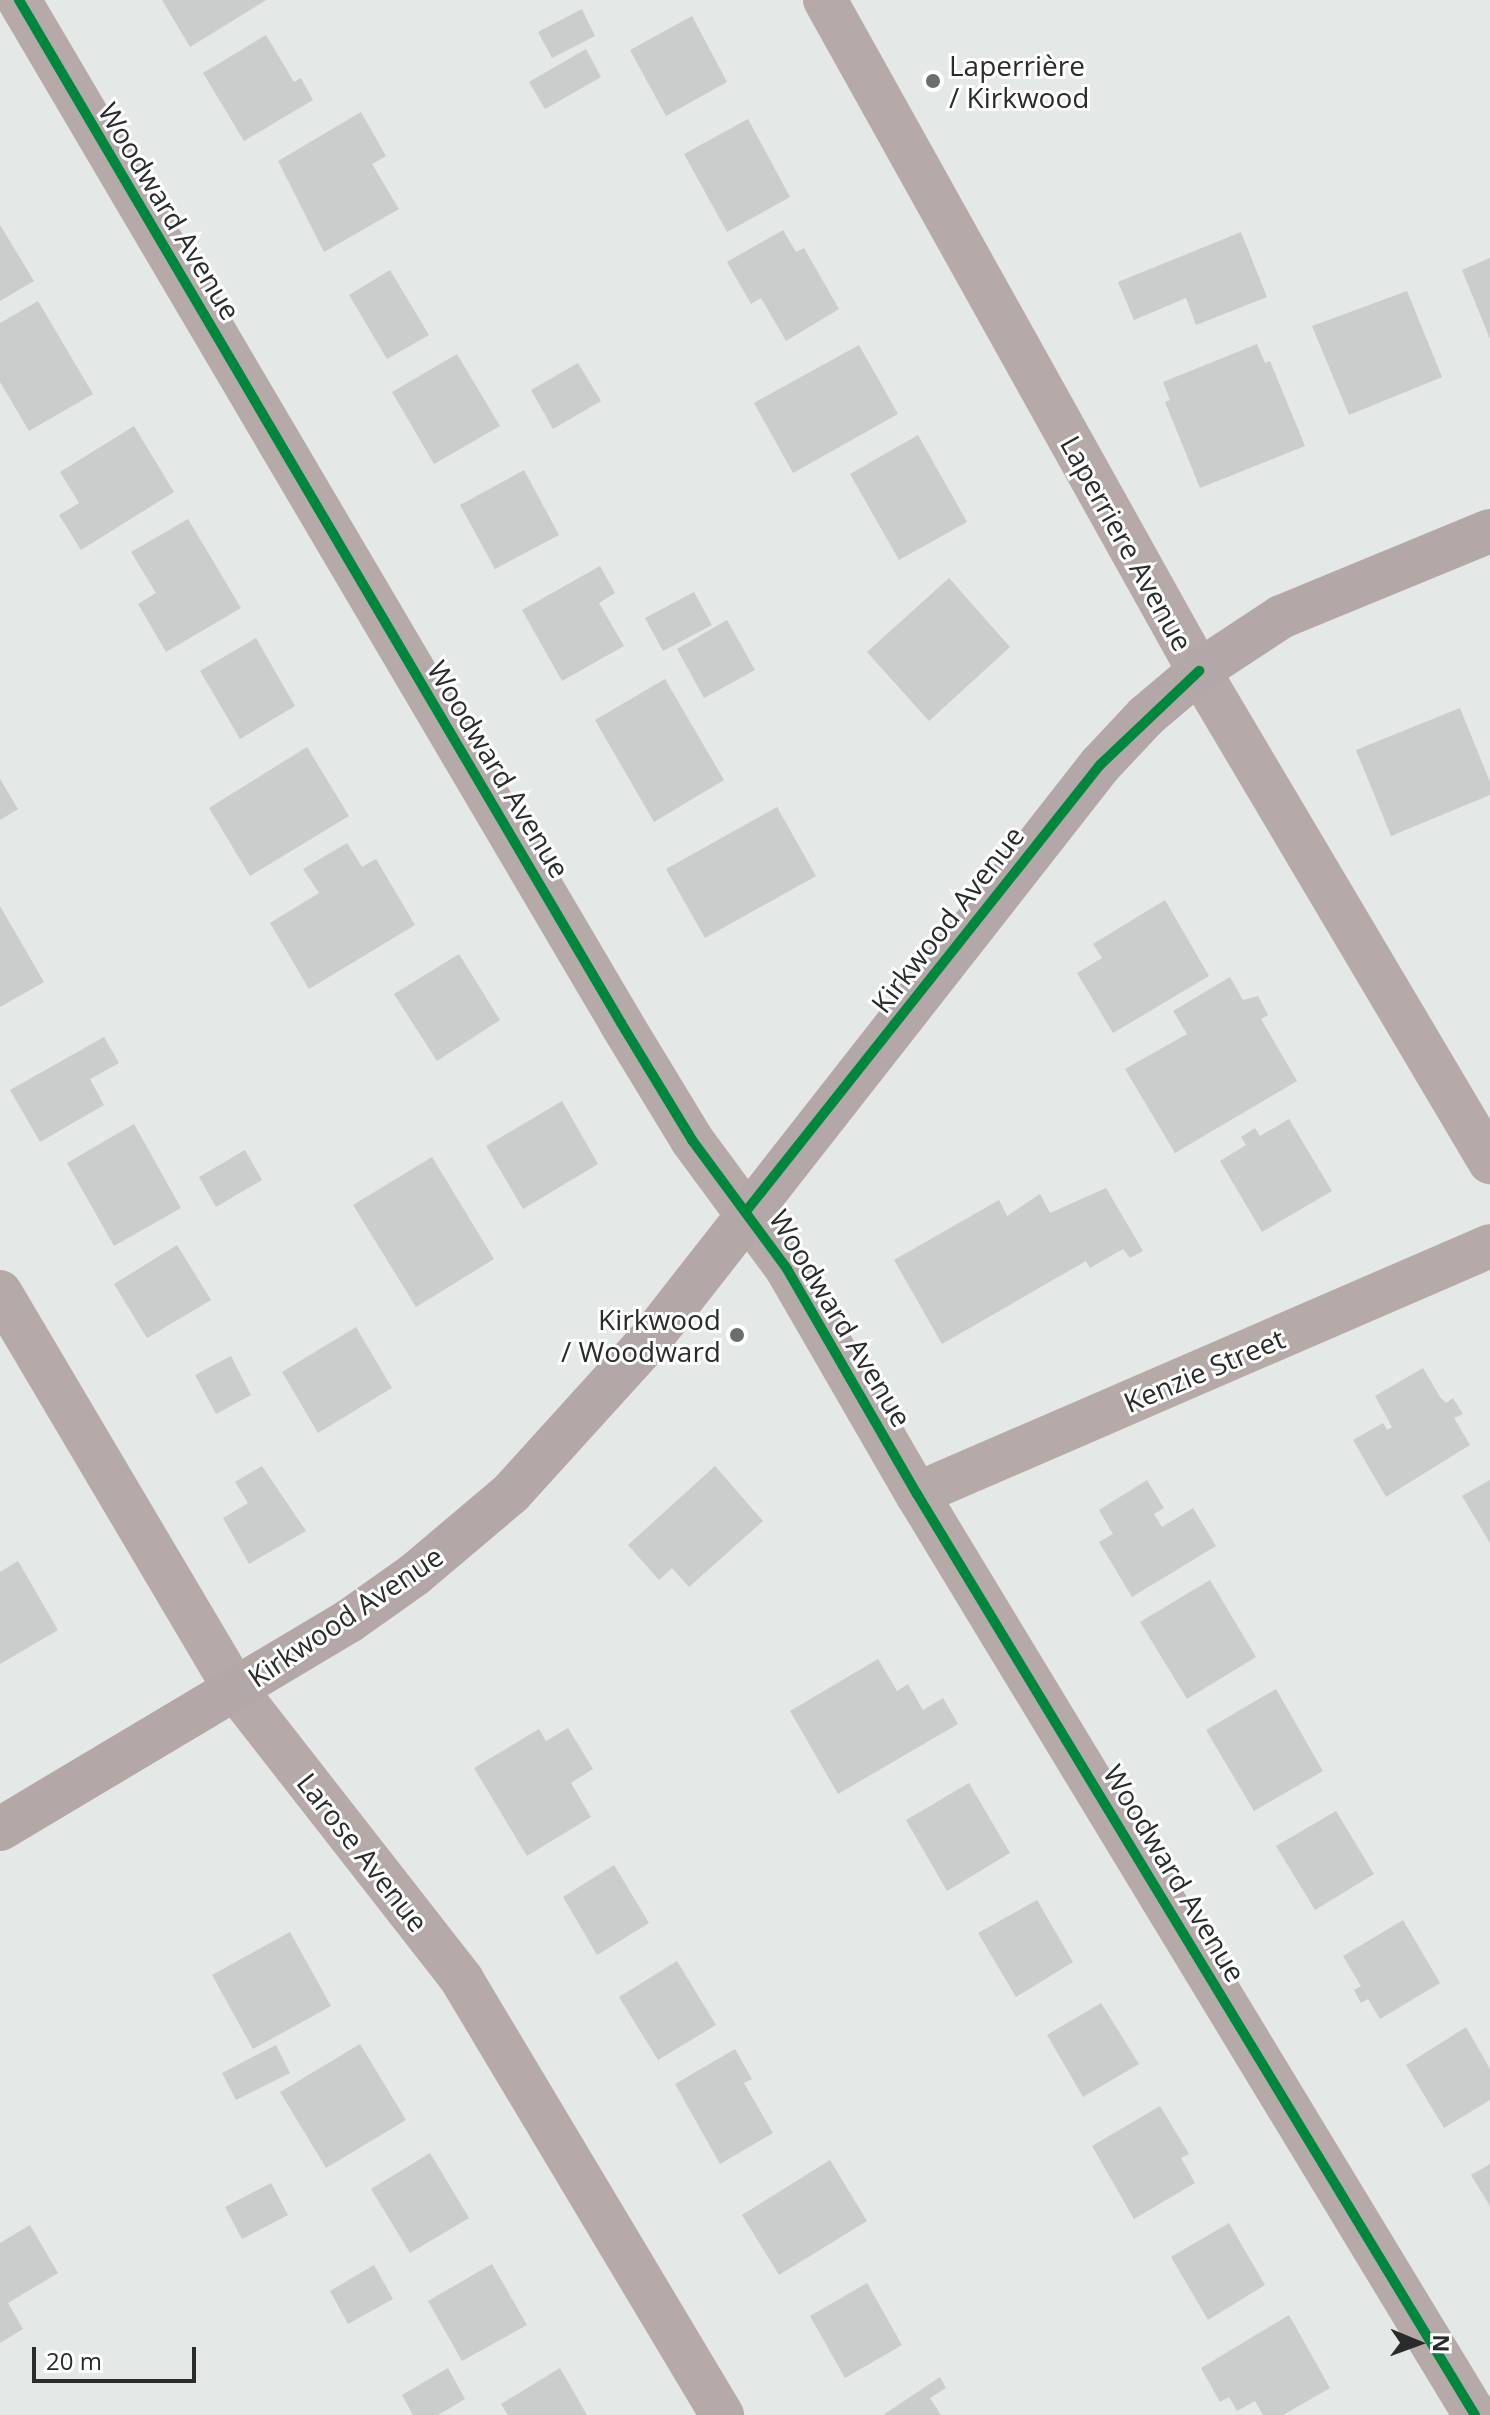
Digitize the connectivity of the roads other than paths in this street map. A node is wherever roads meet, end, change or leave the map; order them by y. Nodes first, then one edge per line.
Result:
1 (19, 0) edge
2 (825, 0) edge
3 (1490, 531) edge
4 (1199, 671) junction
5 (1490, 1162) edge
6 (747, 1210) junction
7 (1490, 1246) edge
8 (0, 1292) edge
9 (917, 1494) junction
10 (235, 1689) junction
11 (0, 1829) edge
12 (722, 2415) edge
13 (1475, 2415) edge

1 - 6 street, Woodward Avenue
2 - 4 street, Laperriere Avenue
3 - 4 main road, Kirkwood Avenue
4 - 5 street, Laperriere Avenue
4 - 6 main road, Kirkwood Avenue
6 - 9 street, Woodward Avenue
6 - 10 main road, Kirkwood Avenue
7 - 9 street, Kenzie Street
8 - 10 street, Larose Avenue
9 - 13 street, Woodward Avenue
10 - 11 main road, Kirkwood Avenue
10 - 12 street, Larose Avenue

